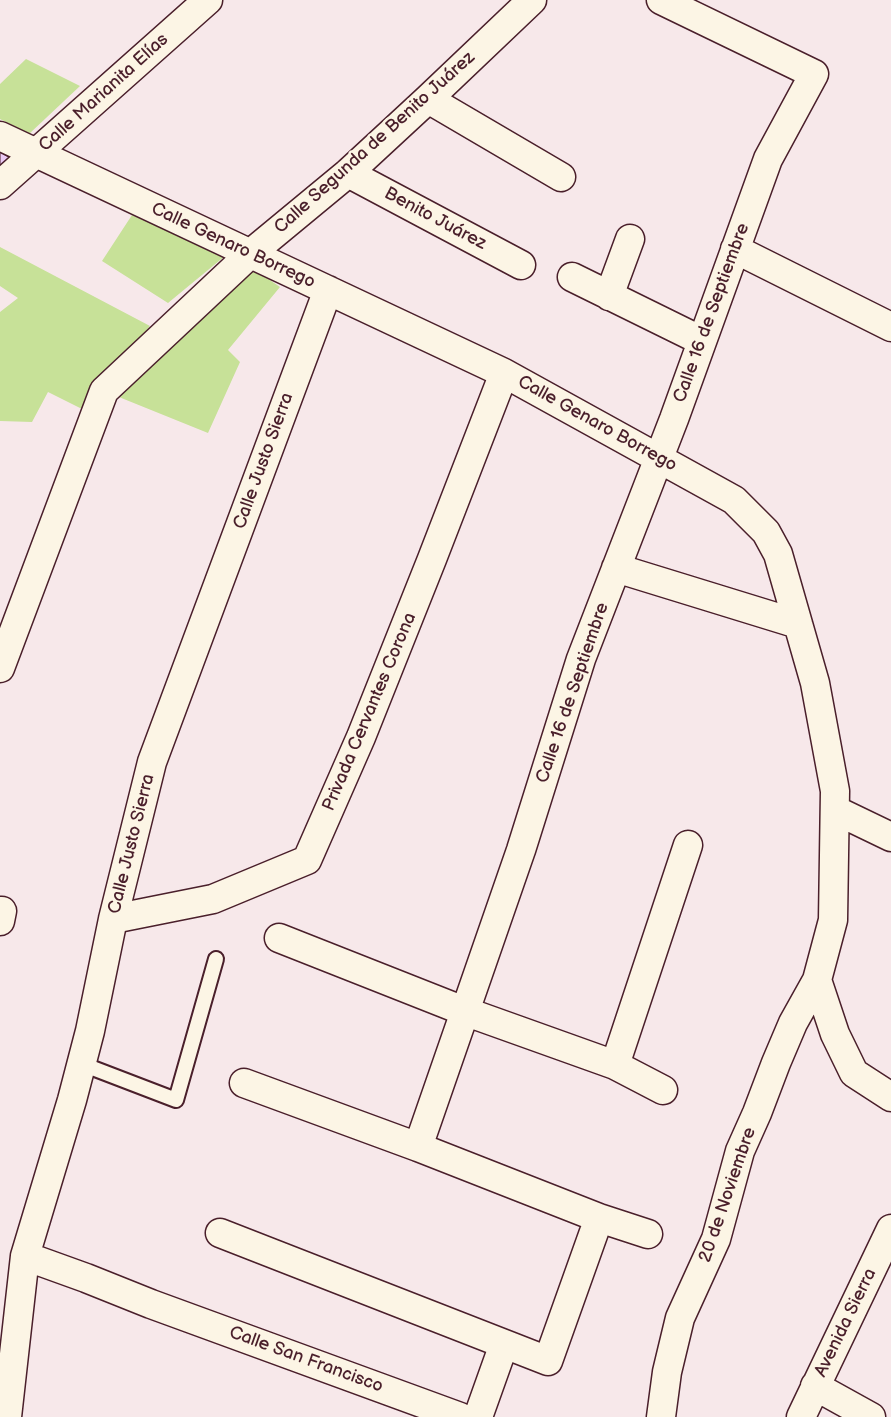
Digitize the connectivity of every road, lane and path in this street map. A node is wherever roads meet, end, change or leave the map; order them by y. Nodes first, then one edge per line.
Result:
1 (208, 0) edge
2 (532, 0) edge
3 (661, 0) edge
4 (428, 99) junction
5 (0, 136) edge
6 (36, 153) junction
7 (348, 173) junction
8 (561, 177) dead end
9 (0, 185) edge
10 (630, 239) dead end
11 (736, 249) junction
12 (250, 254) junction
13 (521, 265) dead end
14 (572, 278) dead end
15 (328, 290) junction
16 (609, 296) junction
17 (891, 328) edge
18 (702, 341) junction
19 (504, 373) junction
20 (659, 458) junction
21 (616, 568) junction
22 (798, 624) junction
23 (0, 668) edge
24 (834, 810) junction
25 (891, 837) edge
26 (688, 845) dead end
27 (113, 919) junction
28 (279, 938) dead end
29 (216, 959) dead end
30 (817, 980) junction
31 (464, 1011) junction
32 (82, 1064) junction
33 (615, 1065) junction
34 (244, 1083) dead end
35 (663, 1090) dead end
36 (891, 1097) edge
37 (418, 1147) junction
38 (599, 1218) junction
39 (891, 1229) edge
40 (220, 1233) dead end
41 (648, 1234) dead end
42 (25, 1256) junction
43 (504, 1344) junction
44 (815, 1386) junction
45 (8, 1417) edge
46 (460, 1417) edge
47 (478, 1417) edge
48 (661, 1417) edge
49 (801, 1417) edge
50 (871, 1417) edge

1 - 6 street, Calle Marianita Elías
2 - 4 street, Calle Segunda de Benito Juárez
3 - 11 street, Calle 16 de Septiembre
4 - 7 street, Calle Segunda de Benito Juárez
4 - 8 street
5 - 6 street, Calle Genaro Borrego
6 - 9 street, Calle Marianita Elías
6 - 12 street, Calle Genaro Borrego
7 - 12 street, Calle Segunda de Benito Juárez
7 - 13 street, Benito Juárez
10 - 16 street
11 - 17 street
11 - 18 street, Calle 16 de Septiembre
12 - 15 street, Calle Genaro Borrego
12 - 23 street, Calle Segunda de Benito Juárez
14 - 16 street
15 - 19 street, Calle Genaro Borrego
15 - 27 street, Calle Justo Sierra
16 - 18 street
18 - 20 street, Calle 16 de Septiembre
19 - 20 street, Calle Genaro Borrego
19 - 27 street, Privada Cervantes Corona
20 - 21 street, Calle 16 de Septiembre
20 - 22 street, Calle Genaro Borrego
21 - 22 street
21 - 31 street, Calle 16 de Septiembre
22 - 24 street, Calle Genaro Borrego
24 - 25 street
24 - 30 street, Calle Genaro Borrego
26 - 33 street
27 - 32 street, Calle Justo Sierra
28 - 31 street
29 - 32 lane
30 - 36 street
30 - 48 street, 20 de Noviembre
31 - 33 street
31 - 37 street, Calle 16 de Septiembre
32 - 42 street, Calle Justo Sierra
33 - 35 street
34 - 37 street
37 - 38 street
38 - 41 street
38 - 43 street
39 - 44 street, Avenida Sierra
40 - 43 street
42 - 45 street, Calle Justo Sierra
42 - 46 street, Calle San Francisco
43 - 47 street
44 - 49 street, Avenida Sierra
44 - 50 street

